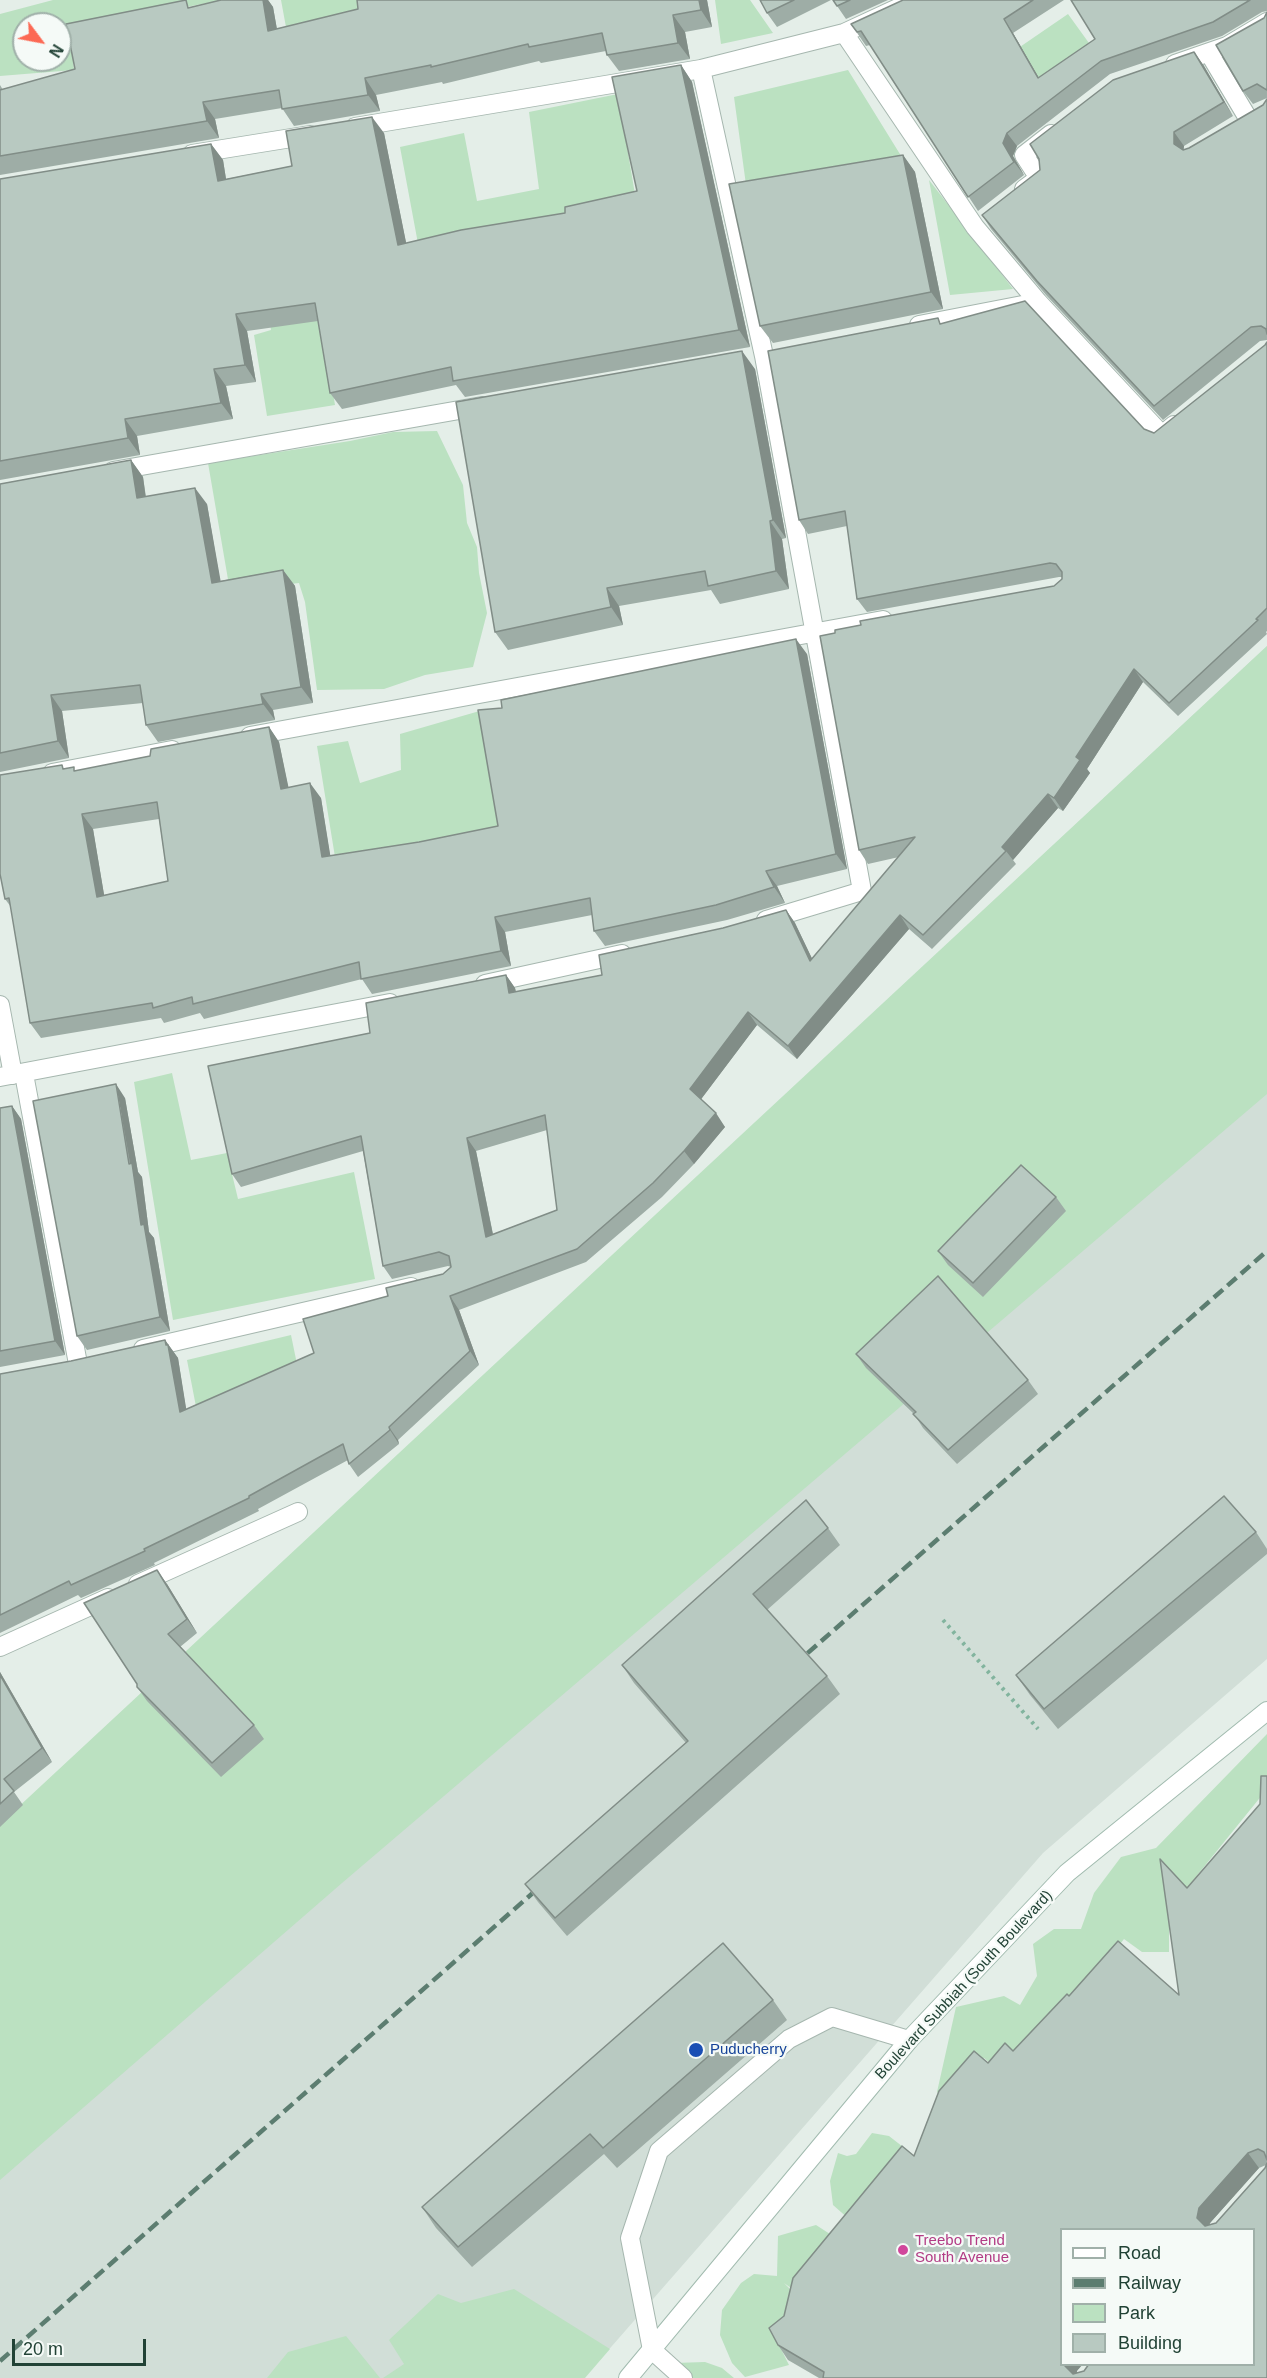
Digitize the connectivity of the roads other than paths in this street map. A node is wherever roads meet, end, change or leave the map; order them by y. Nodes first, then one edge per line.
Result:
1 (915, 0) edge
2 (1267, 22) edge
3 (844, 33) junction
4 (1209, 53) junction
5 (701, 69) junction
6 (1158, 69) edge
7 (1267, 109) edge
8 (1249, 120) junction
9 (1061, 126) edge
10 (1230, 130) edge
11 (175, 157) edge
12 (1012, 199) edge
13 (993, 213) edge
14 (975, 227) junction
15 (1038, 302) junction
16 (901, 329) edge
17 (770, 355) junction
18 (741, 360) edge
19 (494, 404) edge
20 (1188, 414) edge
21 (94, 474) edge
22 (898, 617) edge
23 (816, 632) junction
24 (233, 739) edge
25 (186, 748) edge
26 (35, 776) edge
27 (752, 924) edge
28 (640, 950) edge
29 (470, 987) edge
30 (412, 998) edge
31 (0, 1005) edge
32 (12, 1075) edge
33 (427, 1283) edge
34 (125, 1353) edge
35 (56, 1368) edge
36 (298, 1512) dead end
37 (0, 1647) edge
38 (1267, 1711) edge
39 (909, 2040) junction
40 (652, 2350) junction
41 (628, 2378) edge
42 (683, 2378) edge

1 - 3 street
2 - 4 street
3 - 5 street
3 - 14 street
4 - 6 street
4 - 8 street
5 - 11 street
5 - 17 street
7 - 8 street
8 - 10 street
9 - 12 street
13 - 14 street
14 - 15 street
15 - 16 street
15 - 20 street
17 - 18 street
17 - 23 street
19 - 21 street
22 - 23 street
23 - 24 street
23 - 27 street
25 - 26 street
28 - 29 street
30 - 32 street
31 - 32 street
32 - 35 street
33 - 34 street
36 - 37 street
38 - 39 street, Boulevard Subbiah (South Boulevard)
39 - 40 street, Boulevard Subbiah (South Boulevard)
39 - 40 street
40 - 41 street, Boulevard Subbiah (South Boulevard)
40 - 42 street

